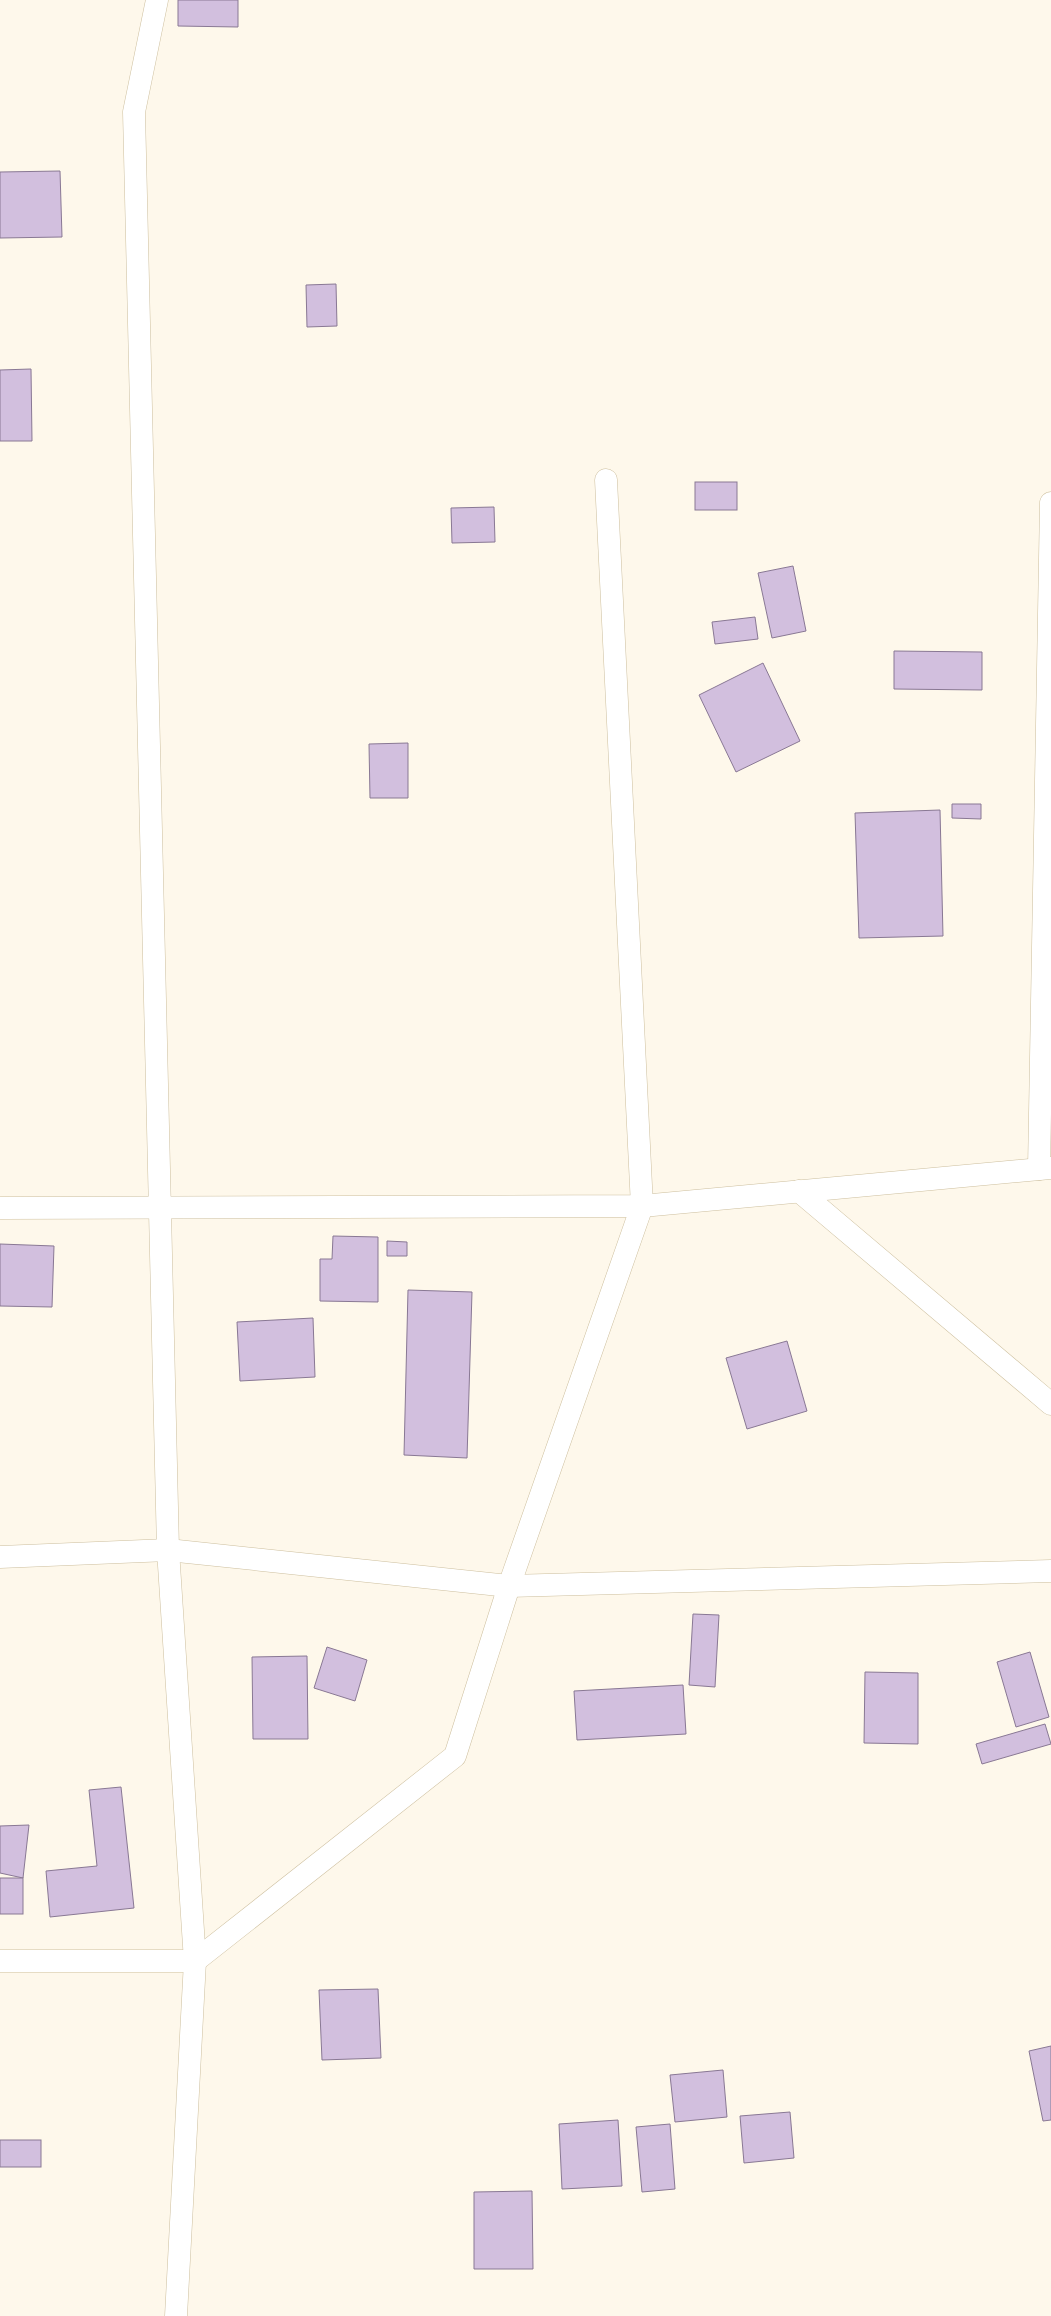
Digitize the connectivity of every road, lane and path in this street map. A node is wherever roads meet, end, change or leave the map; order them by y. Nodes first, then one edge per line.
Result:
1 (157, 0) edge
2 (606, 480) dead end
3 (1051, 503) edge
4 (1045, 1168) edge
5 (799, 1191) junction
6 (642, 1206) junction
7 (0, 1208) edge
8 (160, 1208) junction
9 (1051, 1404) edge
10 (168, 1550) junction
11 (0, 1557) edge
12 (1051, 1571) edge
13 (509, 1586) junction
14 (0, 1961) edge
15 (195, 1961) junction
16 (176, 2316) edge

1 - 8 street
2 - 6 street
3 - 4 street
4 - 5 street
5 - 6 street
5 - 9 street
6 - 8 street
6 - 13 street
7 - 8 street
8 - 10 street
10 - 11 street
10 - 13 street
10 - 15 street
12 - 13 street
13 - 15 street
14 - 15 street
15 - 16 street

